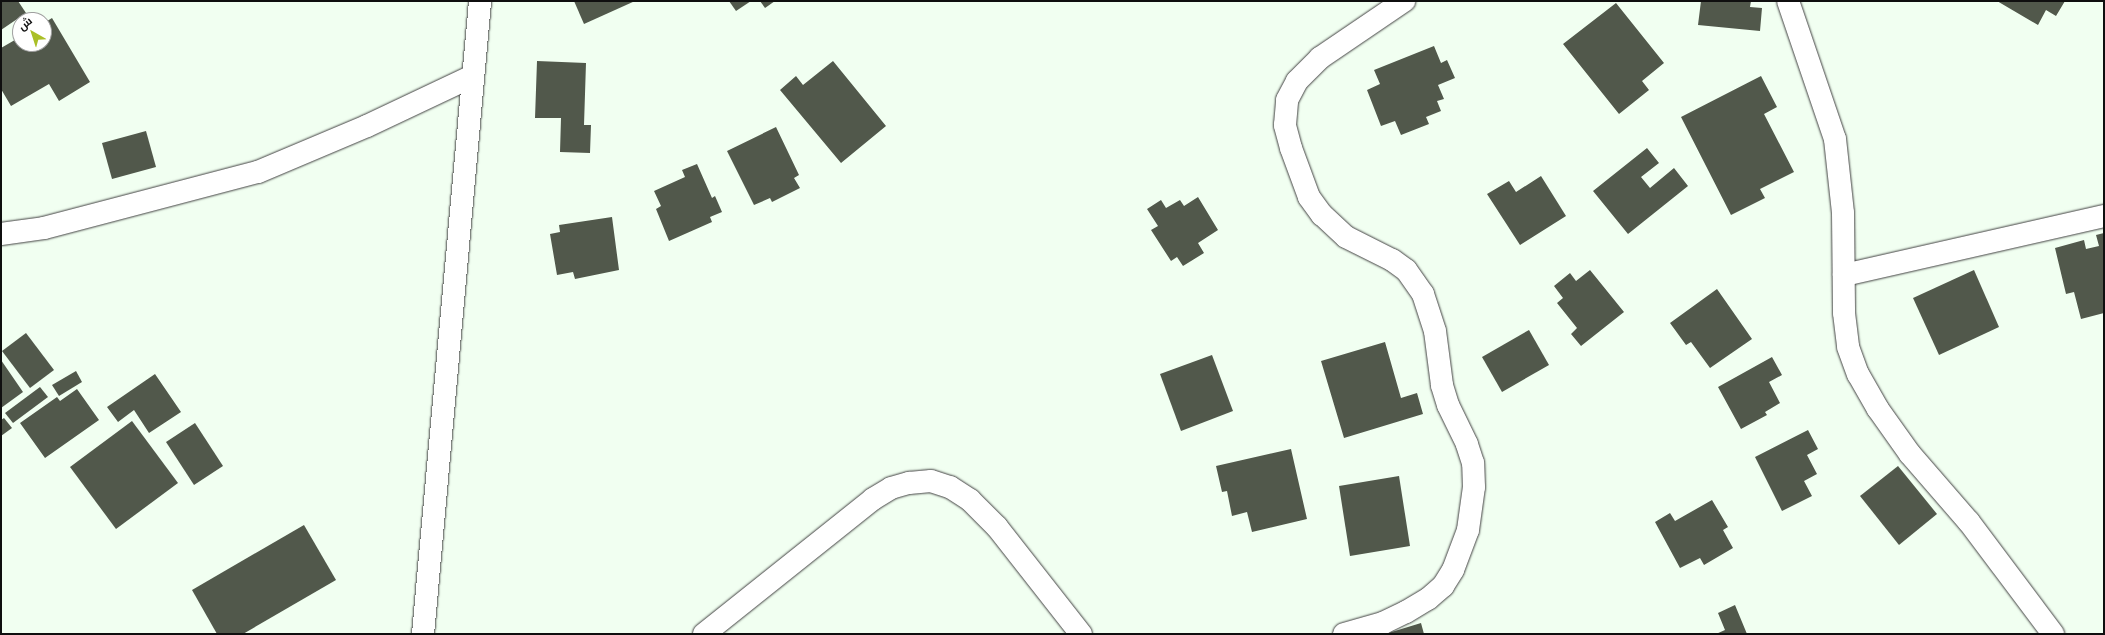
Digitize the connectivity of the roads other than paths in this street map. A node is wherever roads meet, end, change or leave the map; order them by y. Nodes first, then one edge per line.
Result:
1 (480, 1) edge
2 (1404, 1) edge
3 (1788, 1) edge
4 (473, 76) junction
5 (2104, 216) edge
6 (1, 234) edge
7 (1844, 276) junction
8 (423, 634) edge
9 (704, 634) edge
10 (1081, 634) edge
11 (1344, 634) edge
12 (2053, 634) edge

1 - 4 street
2 - 11 street
3 - 7 street
4 - 6 street
4 - 8 street
5 - 7 street
7 - 12 street
9 - 10 street

